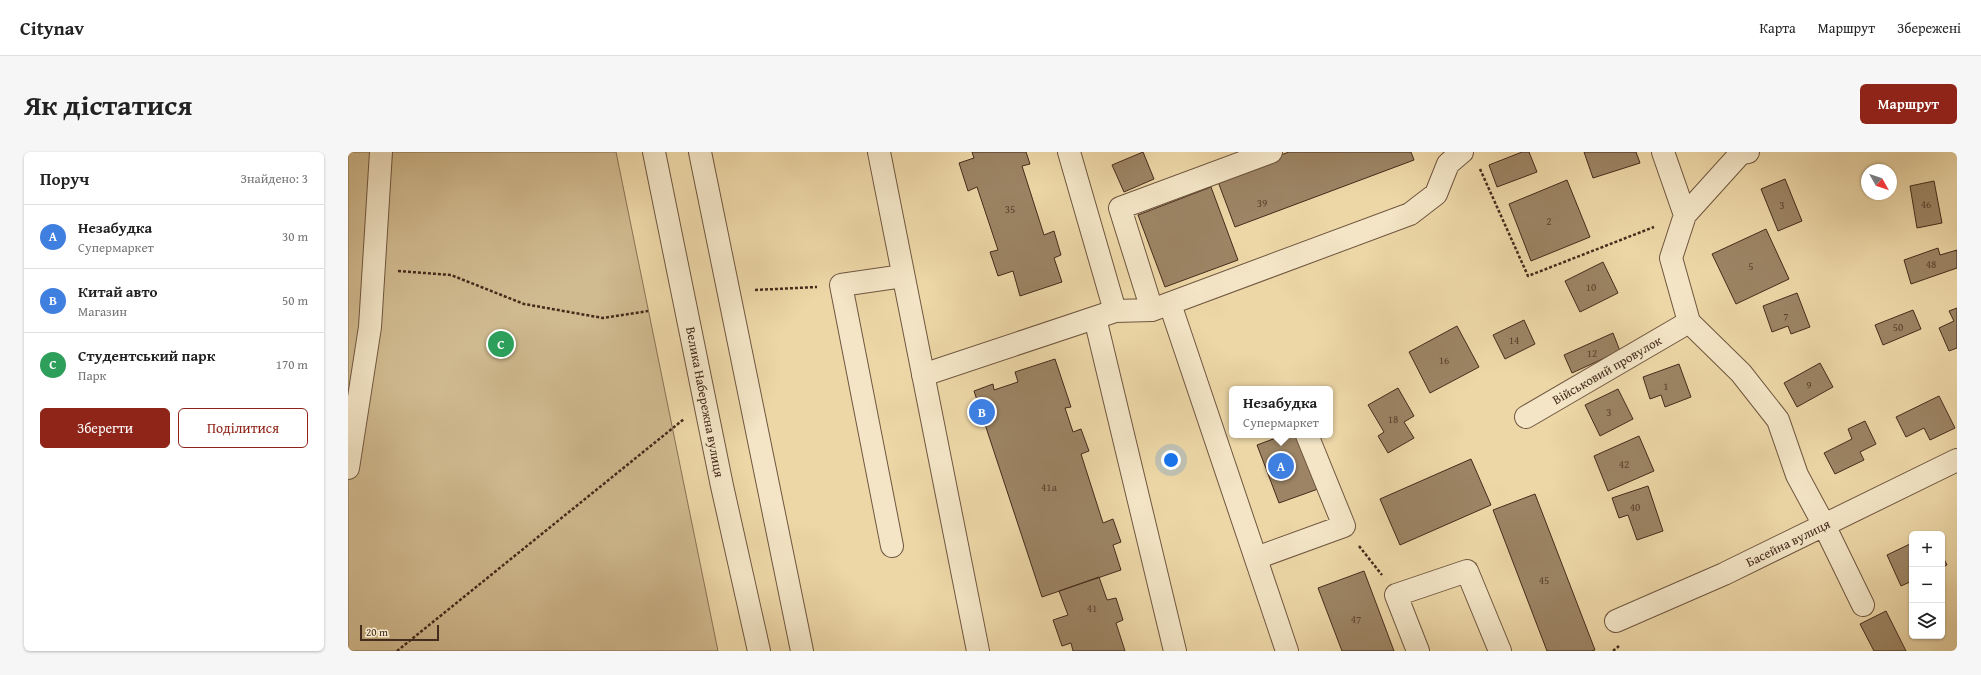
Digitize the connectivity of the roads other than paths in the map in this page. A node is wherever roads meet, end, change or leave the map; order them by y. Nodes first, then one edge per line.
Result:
1 (381, 152) edge
2 (654, 152) edge
3 (700, 152) edge
4 (879, 152) edge
5 (1069, 152) edge
6 (1271, 152) edge
7 (1462, 152) edge
8 (1663, 152) edge
9 (1748, 152) edge
10 (1685, 215) junction
11 (903, 276) junction
12 (1161, 307) junction
13 (1115, 311) junction
14 (1095, 318) junction
15 (1689, 322) junction
16 (923, 374) junction
17 (1526, 417) dead end
18 (1308, 438) edge
19 (1957, 460) edge
20 (348, 468) edge
21 (1824, 525) junction
22 (892, 546) dead end
23 (1256, 558) junction
24 (1863, 605) dead end
25 (1616, 621) dead end
26 (759, 651) edge
27 (802, 651) edge
28 (978, 651) edge
29 (1175, 651) edge
30 (1287, 651) edge
31 (1418, 651) edge
32 (1500, 651) edge

1 - 20 street
2 - 26 street, Велика Набережна вулиця
3 - 27 street
4 - 11 street
5 - 13 street
6 - 12 street
7 - 12 street
8 - 10 street
9 - 10 street
10 - 15 street
11 - 16 street
11 - 22 street
12 - 13 street
12 - 23 street
13 - 14 street
14 - 16 street
14 - 29 street
15 - 17 street, Військовий провулок
15 - 21 street
16 - 28 street
18 - 23 street
19 - 21 street, Басейна вулиця
21 - 24 street
21 - 25 street, Басейна вулиця
23 - 30 street
31 - 32 street

